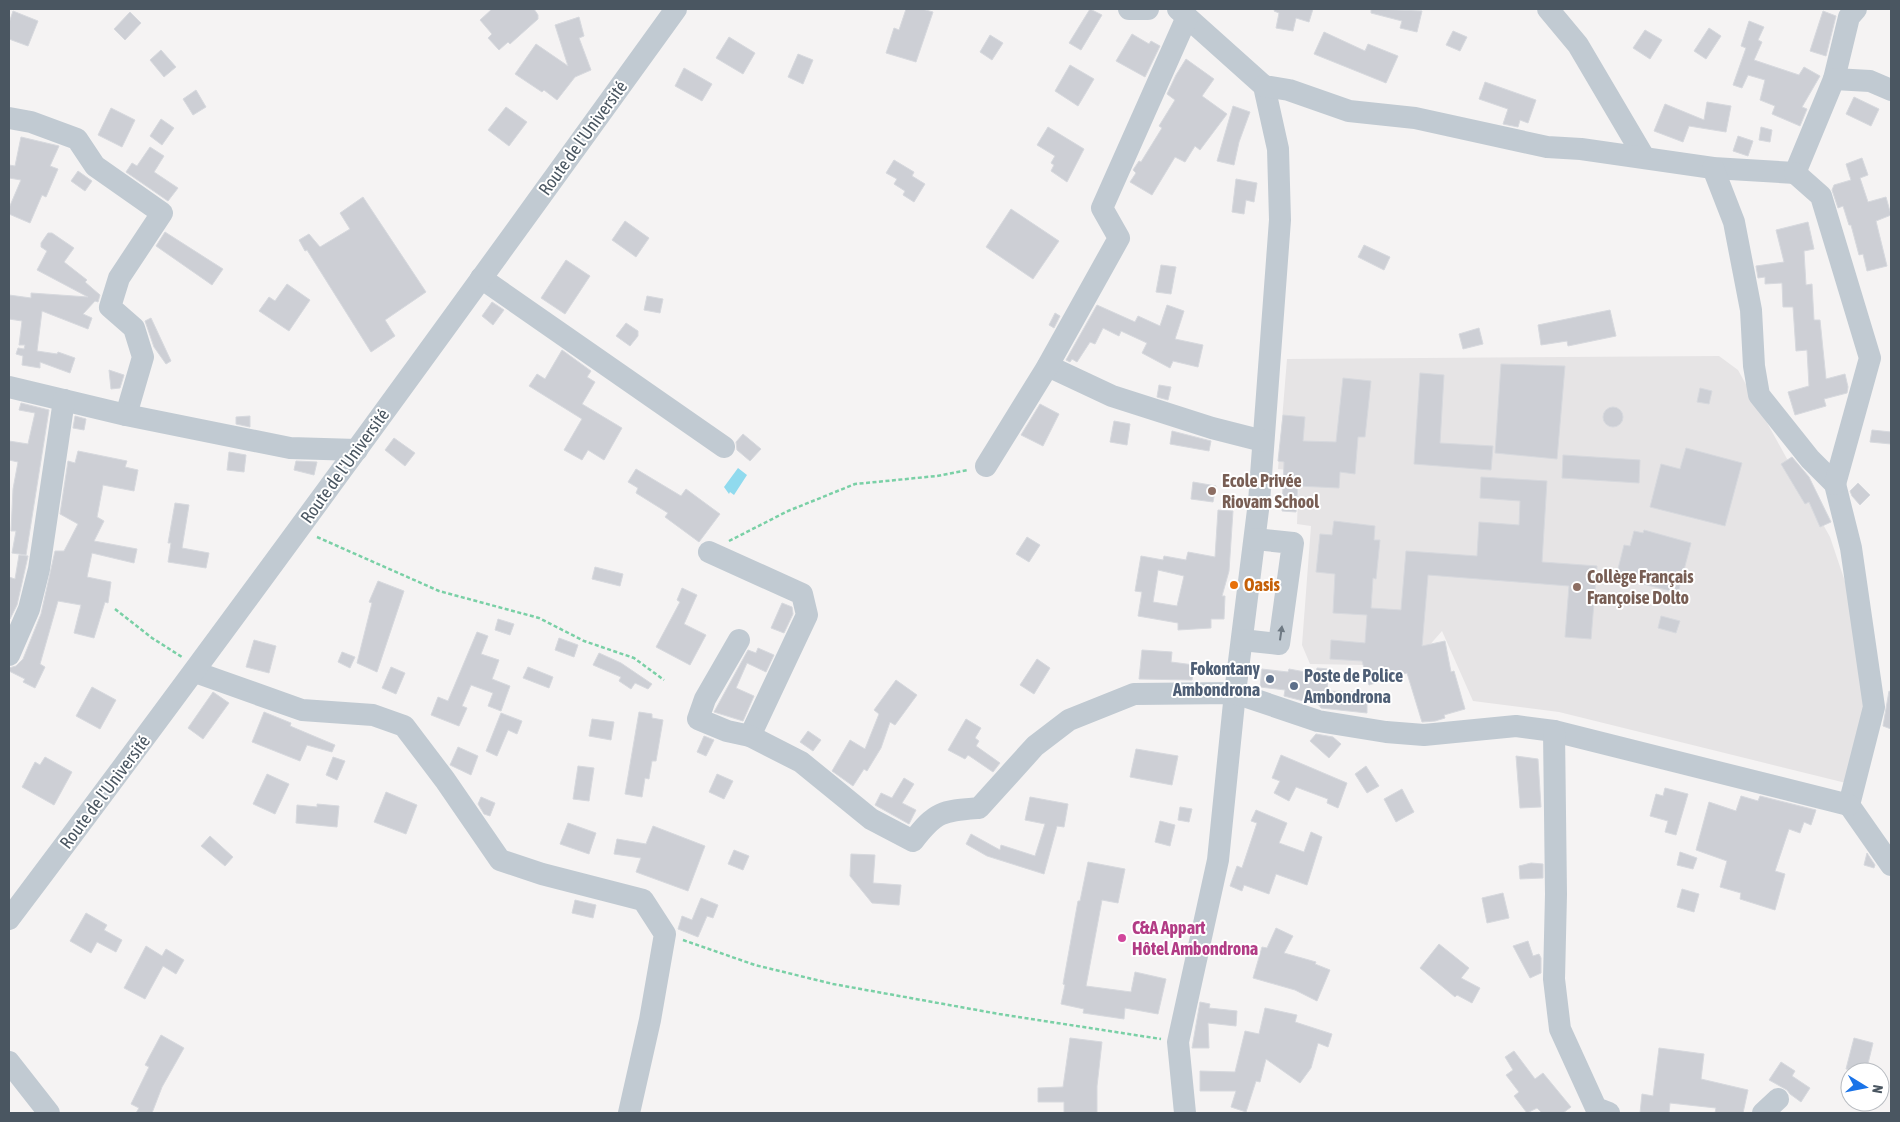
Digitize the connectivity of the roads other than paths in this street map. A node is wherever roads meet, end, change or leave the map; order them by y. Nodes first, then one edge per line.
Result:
1 (676, 9) edge
2 (1129, 9) edge
3 (1148, 9) edge
4 (1548, 9) edge
5 (1856, 9) edge
6 (1183, 13) edge
7 (1834, 80) junction
8 (1264, 86) junction
9 (1891, 90) edge
10 (9, 118) edge
11 (1644, 157) junction
12 (1714, 168) junction
13 (1795, 173) junction
14 (481, 278) junction
15 (1048, 366) junction
16 (9, 387) edge
17 (64, 400) junction
18 (126, 415) junction
19 (1263, 441) junction
20 (724, 448) dead end
21 (357, 450) junction
22 (986, 466) road end
23 (1835, 484) junction
24 (1255, 539) junction
25 (709, 552) road end
26 (739, 640) dead end
27 (1242, 640) junction
28 (9, 655) edge
29 (196, 670) junction
30 (1235, 693) junction
31 (1554, 731) junction
32 (750, 736) junction
33 (1848, 805) junction
34 (1891, 865) edge
35 (9, 920) edge
36 (9, 1062) edge
37 (49, 1113) edge
38 (629, 1113) edge
39 (1185, 1113) edge
40 (1609, 1113) edge

1 - 14 street, Route de l'Université
2 - 3 street
4 - 11 street
5 - 7 street
6 - 8 street
6 - 15 street
7 - 9 street
7 - 13 street
8 - 11 street
8 - 19 street
10 - 18 street
11 - 12 street
12 - 13 street
12 - 23 street
13 - 23 street
14 - 20 street
14 - 21 street, Route de l'Université
15 - 19 street
15 - 22 street
16 - 17 street
17 - 18 street
17 - 28 street
18 - 21 street
19 - 24 street
21 - 29 street, Route de l'Université
23 - 33 street
24 - 27 street
27 -> 24 street
25 - 32 street
26 - 32 street
27 - 30 street
29 - 35 street, Route de l'Université
29 - 38 street
30 - 31 street
30 - 32 street
30 - 39 street
31 - 33 street
31 - 40 street
33 - 34 street
36 - 37 street

